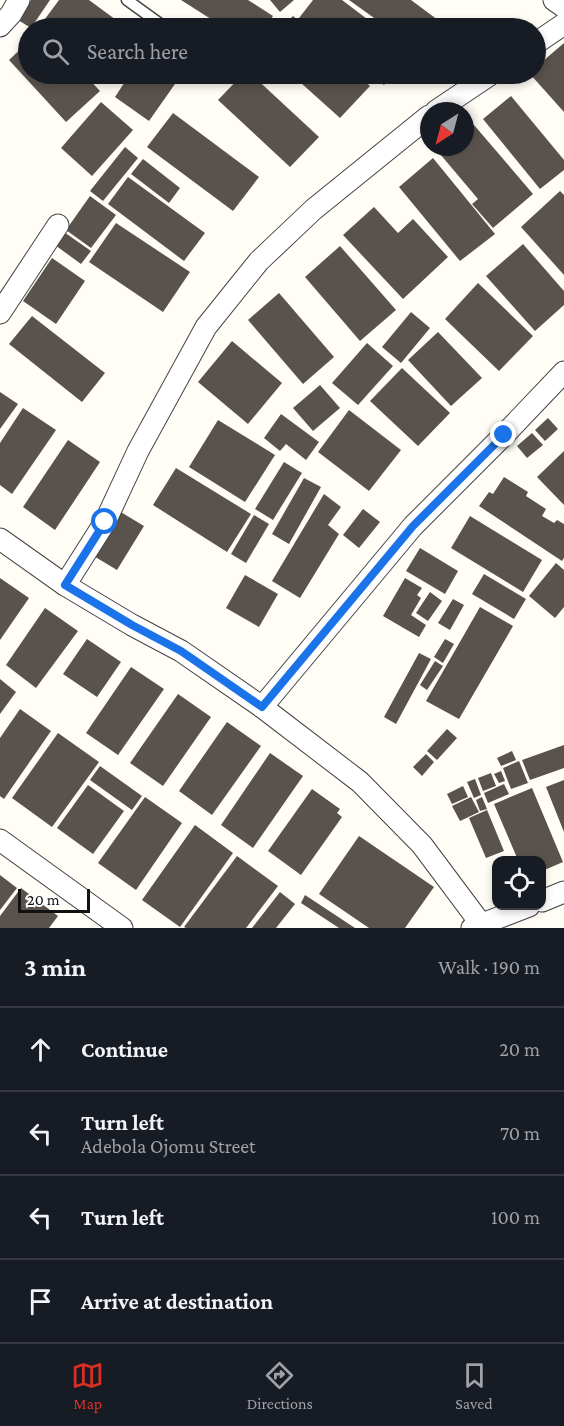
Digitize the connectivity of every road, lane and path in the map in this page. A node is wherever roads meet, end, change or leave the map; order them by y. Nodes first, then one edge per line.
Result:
1 (19, 0) edge
2 (127, 0) edge
3 (554, 0) edge
4 (564, 7) edge
5 (152, 18) edge
6 (564, 24) edge
7 (0, 26) edge
8 (546, 36) edge
9 (476, 84) edge
10 (449, 102) edge
11 (420, 123) edge
12 (58, 225) dead end
13 (0, 313) edge
14 (564, 372) edge
15 (0, 539) edge
16 (65, 585) junction
17 (262, 707) junction
18 (0, 840) edge
19 (564, 892) edge
20 (546, 899) edge
21 (519, 910) edge
22 (479, 927) edge
23 (122, 928) edge

1 - 7 street
2 - 5 lane
3 - 4 street
6 - 8 street
9 - 10 street
11 - 16 street
12 - 13 street
14 - 17 street
15 - 16 street
16 - 17 street
17 - 22 street
18 - 23 street
19 - 20 street
21 - 22 street

